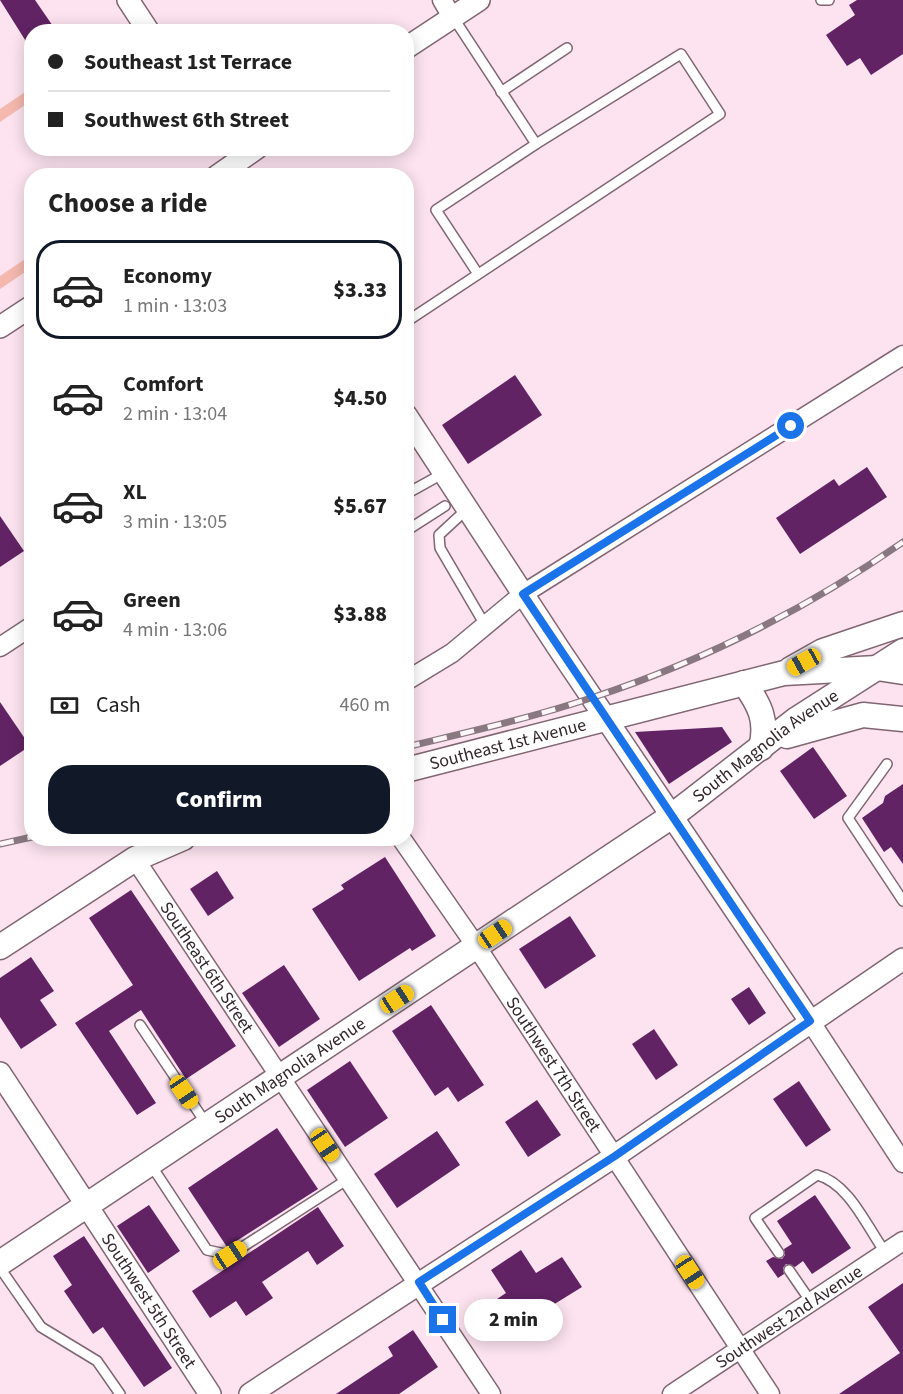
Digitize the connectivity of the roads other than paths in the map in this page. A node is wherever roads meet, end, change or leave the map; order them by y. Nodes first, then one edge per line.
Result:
1 (128, 0) edge
2 (478, 0) edge
3 (821, 0) edge
4 (829, 0) edge
5 (447, 8) edge
6 (144, 24) edge
7 (414, 40) edge
8 (567, 48) dead end
9 (501, 92) junction
10 (536, 144) junction
11 (245, 156) edge
12 (230, 166) edge
13 (478, 274) junction
14 (24, 311) edge
15 (414, 317) edge
16 (0, 327) edge
17 (903, 355) edge
18 (414, 428) edge
19 (444, 473) junction
20 (414, 490) edge
21 (445, 506) dead end
22 (467, 509) junction
23 (414, 526) edge
24 (523, 594) junction
25 (903, 624) edge
26 (485, 626) junction
27 (24, 631) edge
28 (0, 647) edge
29 (903, 651) edge
30 (877, 668) junction
31 (903, 672) edge
32 (784, 673) junction
33 (414, 676) edge
34 (744, 683) junction
35 (605, 717) junction
36 (903, 719) edge
37 (765, 745) junction
38 (887, 764) dead end
39 (414, 768) edge
40 (672, 816) junction
41 (165, 846) edge
42 (407, 846) edge
43 (135, 859) junction
44 (903, 901) edge
45 (476, 946) junction
46 (0, 947) edge
47 (903, 959) edge
48 (810, 1021) junction
49 (140, 1025) dead end
50 (0, 1073) edge
51 (279, 1077) junction
52 (207, 1125) junction
53 (615, 1156) junction
54 (903, 1163) edge
55 (149, 1164) junction
56 (348, 1179) junction
57 (87, 1205) junction
58 (903, 1240) edge
59 (885, 1252) junction
60 (779, 1253) dead end
61 (0, 1263) edge
62 (0, 1268) edge
63 (789, 1270) dead end
64 (419, 1282) junction
65 (811, 1302) junction
66 (740, 1349) junction
67 (120, 1394) edge
68 (210, 1394) edge
69 (250, 1394) edge
70 (491, 1394) edge
71 (672, 1394) edge
72 (770, 1394) edge

1 - 6 street
2 - 5 street
3 - 4 lane
5 - 7 street
5 - 9 lane
8 - 9 lane
9 - 10 lane
10 - 13 lane
10 - 13 lane
11 - 12 street
13 - 15 lane
14 - 16 street
17 - 24 street
18 - 19 street
19 - 20 lane
19 - 22 street
21 - 23 lane
22 - 24 street
22 - 26 lane
24 - 26 street
24 - 35 street
25 - 32 main road
26 - 33 street
27 - 28 street
29 - 30 main road, South Magnolia Avenue
30 - 31 main road
30 - 32 main road
30 - 37 main road, South Magnolia Avenue
32 - 34 main road, Southeast 1st Avenue
34 - 35 main road, Southeast 1st Avenue
34 - 37 main road
35 - 39 main road, Southeast 1st Avenue
35 - 40 street
36 - 37 main road
37 - 40 main road, South Magnolia Avenue
38 - 44 lane
40 - 45 main road, South Magnolia Avenue
40 - 48 street
41 - 43 main road
42 - 45 street, Southwest 7th Street
43 - 46 main road
43 - 51 street, Southeast 6th Street
45 - 51 main road, South Magnolia Avenue
45 - 53 street, Southwest 7th Street
47 - 48 street
48 - 53 street
48 - 54 street
49 - 52 lane
50 - 57 street, Southwest 5th Street
51 - 52 main road, South Magnolia Avenue
51 - 56 street, Southeast 6th Street
52 - 55 main road, South Magnolia Avenue
53 - 64 street
53 - 66 street, Southwest 7th Street
55 - 56 lane
55 - 57 main road, South Magnolia Avenue
56 - 64 street, Southeast 6th Street
57 - 61 main road, South Magnolia Avenue
57 - 68 street, Southwest 5th Street
58 - 59 street, Southwest 2nd Avenue
59 - 60 lane
59 - 65 street, Southwest 2nd Avenue
62 - 67 lane
63 - 65 lane
64 - 69 street
64 - 70 street, Southeast 6th Street
65 - 66 street, Southwest 2nd Avenue
66 - 71 street, Southwest 2nd Avenue
66 - 72 street, Southwest 7th Street

